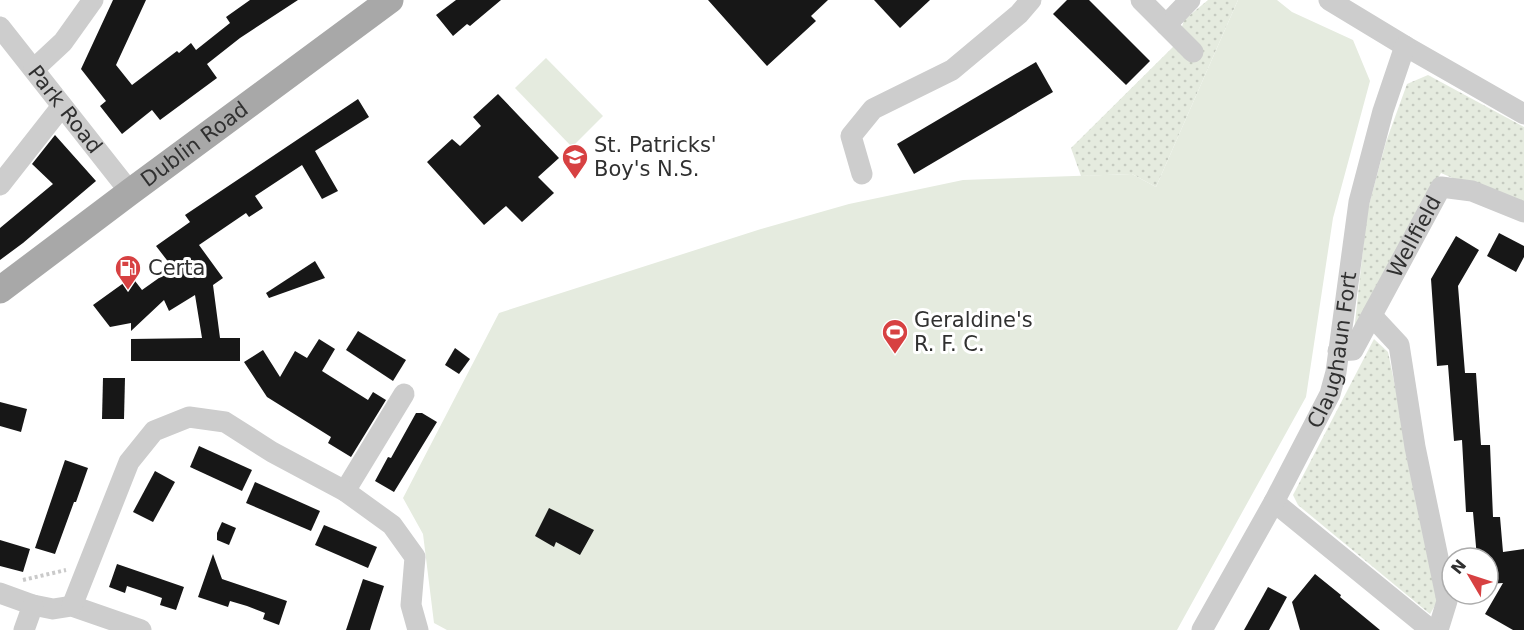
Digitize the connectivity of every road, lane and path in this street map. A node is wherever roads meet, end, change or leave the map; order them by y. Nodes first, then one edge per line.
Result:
1 (93, 0) edge
2 (390, 0) edge
3 (1031, 0) edge
4 (1141, 0) edge
5 (1190, 0) edge
6 (1329, 0) edge
7 (1166, 25) junction
8 (0, 27) edge
9 (1405, 46) junction
10 (1193, 52) dead end
11 (34, 69) junction
12 (62, 106) junction
13 (1524, 114) edge
14 (862, 174) dead end
15 (0, 185) edge
16 (130, 192) junction
17 (1524, 212) edge
18 (0, 290) edge
19 (1372, 315) junction
20 (1338, 351) junction
21 (404, 394) dead end
22 (345, 491) junction
23 (1274, 502) junction
24 (84, 574) junction
25 (1, 594) edge
26 (33, 605) junction
27 (72, 606) junction
28 (24, 630) edge
29 (141, 630) edge
30 (418, 630) edge
31 (1202, 630) edge
32 (1431, 630) edge
33 (1438, 630) edge

1 - 11 street
2 - 16 main road, Dublin Road
3 - 14 street
4 - 7 street
5 - 7 street
6 - 9 street
7 - 10 street
8 - 11 street, Park Road
9 - 13 street
9 - 20 street, Claughaun Fort
11 - 12 street, Park Road
12 - 15 street
12 - 16 street, Park Road
16 - 18 main road, Dublin Road
17 - 19 street, Wellfield
19 - 20 street, Wellfield
19 - 33 street
20 - 23 street, Claughaun Fort
21 - 22 street
22 - 24 street
22 - 30 street
23 - 31 street, Claughaun Fort
23 - 32 street
24 - 25 path
24 - 27 street
25 - 26 street
26 - 27 street
26 - 28 street
27 - 29 street

